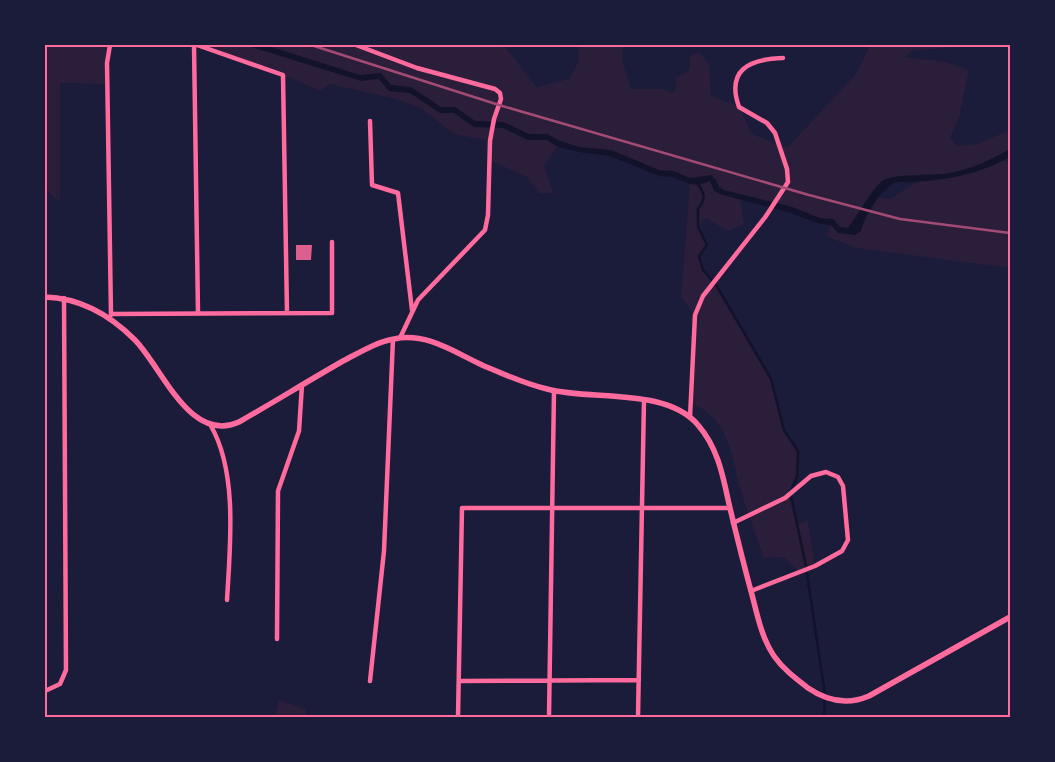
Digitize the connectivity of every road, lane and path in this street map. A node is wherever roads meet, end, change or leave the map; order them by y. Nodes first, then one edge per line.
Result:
1 (110, 45) edge
2 (196, 45) edge
3 (356, 45) edge
4 (782, 58) dead end
5 (370, 121) dead end
6 (332, 242) dead end
7 (45, 297) edge
8 (64, 298) junction
9 (412, 310) junction
10 (198, 313) junction
11 (287, 313) junction
12 (110, 316) junction
13 (400, 338) junction
14 (393, 339) junction
15 (302, 385) junction
16 (554, 391) junction
17 (644, 400) junction
18 (690, 417) junction
19 (211, 426) junction
20 (552, 508) junction
21 (642, 508) junction
22 (730, 508) junction
23 (734, 523) junction
24 (751, 592) junction
25 (227, 600) dead end
26 (1010, 616) edge
27 (277, 640) dead end
28 (639, 680) junction
29 (370, 681) dead end
30 (459, 681) junction
31 (550, 681) junction
32 (45, 691) edge
33 (458, 717) edge
34 (549, 717) edge
35 (638, 717) edge

1 - 12 street
2 - 10 street
2 - 11 street
3 - 9 street
4 - 18 street
5 - 9 street
6 - 11 street
7 - 8 street
8 - 12 street
8 - 32 street
9 - 13 street
10 - 11 street
10 - 12 street
12 - 19 street
13 - 14 street
13 - 16 street
14 - 15 street
14 - 29 street
15 - 19 street
15 - 27 street
16 - 17 street
16 - 20 street
17 - 18 street
17 - 21 street
18 - 22 street
19 - 25 street
20 - 21 street
20 - 30 street
20 - 31 street
21 - 22 street
21 - 28 street
22 - 23 street
23 - 24 street
23 - 24 street
24 - 26 street
28 - 31 street
28 - 35 street
30 - 31 street
30 - 33 street
31 - 34 street

